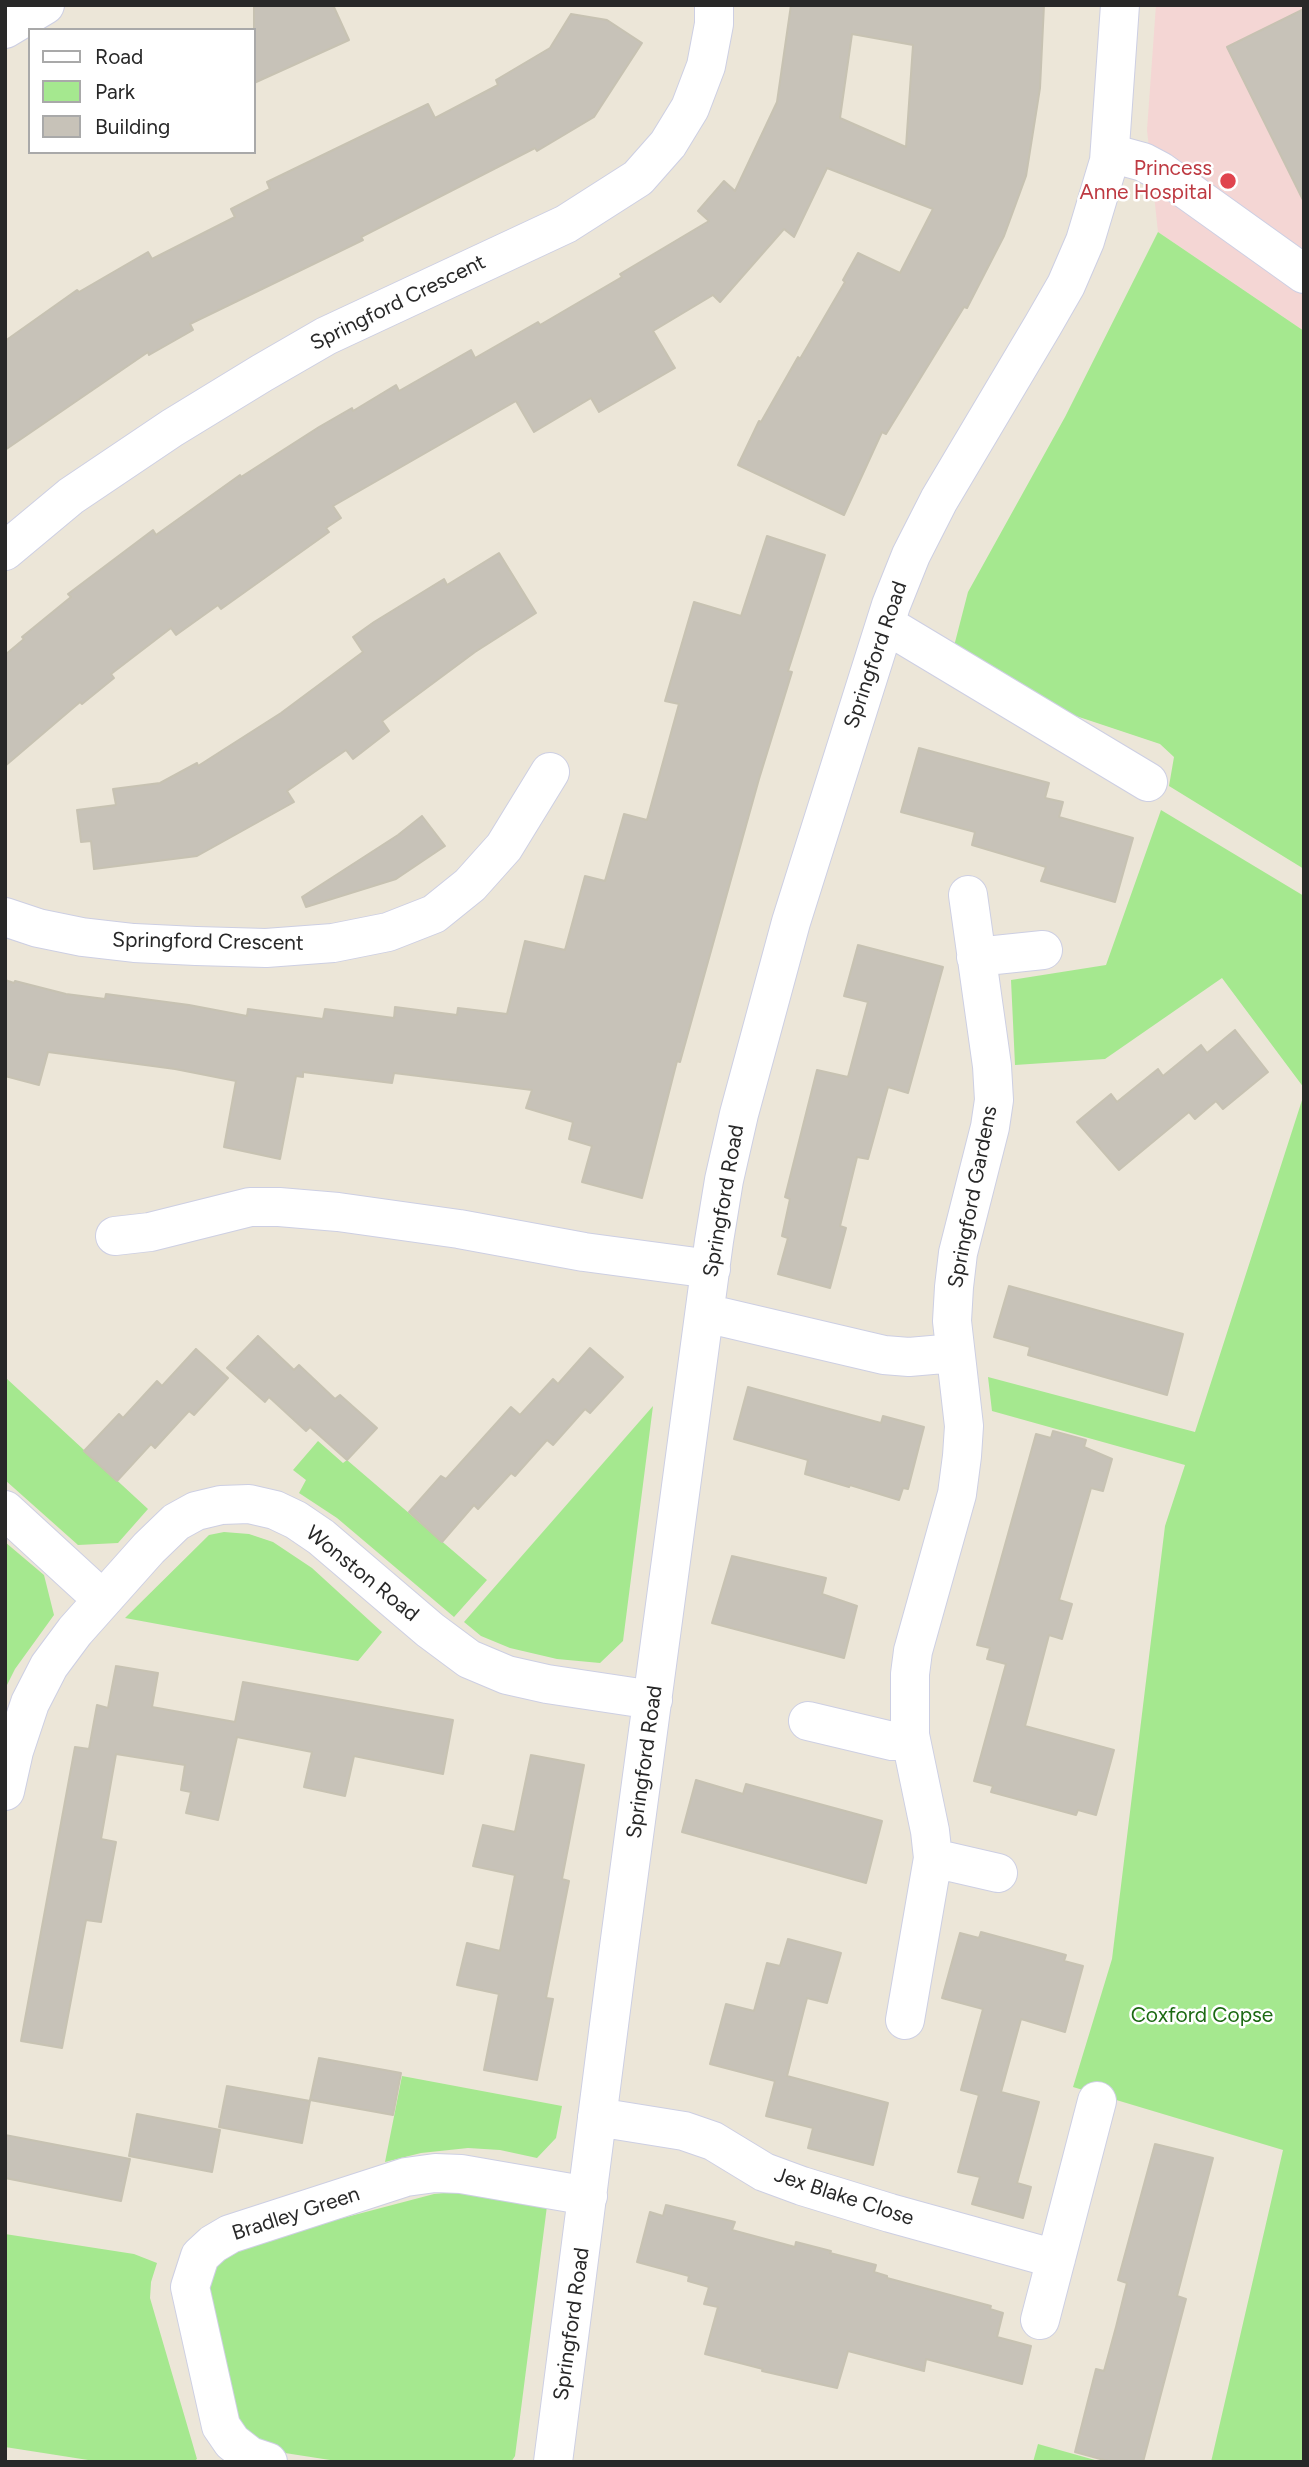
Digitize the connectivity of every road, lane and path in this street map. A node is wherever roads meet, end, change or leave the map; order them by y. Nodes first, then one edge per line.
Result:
1 (45, 5) edge
2 (714, 5) edge
3 (1120, 5) edge
4 (5, 29) edge
5 (1110, 153) junction
6 (1304, 274) edge
7 (5, 551) edge
8 (885, 624) junction
9 (550, 772) dead end
10 (1148, 782) dead end
11 (968, 895) dead end
12 (5, 917) edge
13 (1043, 950) dead end
14 (976, 957) junction
15 (115, 1237) dead end
16 (711, 1269) junction
17 (705, 1313) junction
18 (956, 1353) junction
19 (5, 1510) edge
20 (102, 1599) junction
21 (653, 1700) junction
22 (808, 1721) dead end
23 (911, 1740) junction
24 (5, 1791) edge
25 (933, 1858) junction
26 (998, 1873) dead end
27 (905, 2020) dead end
28 (1097, 2101) dead end
29 (597, 2117) junction
30 (588, 2196) junction
31 (1056, 2259) junction
32 (1040, 2320) dead end
33 (268, 2462) edge
34 (553, 2462) edge

1 - 4 street
2 - 7 street, Springford Crescent
3 - 5 street, Springford Road
5 - 6 street
5 - 8 street, Springford Road
8 - 10 street
8 - 16 street, Springford Road
9 - 12 street, Springford Crescent
11 - 14 street, Springford Gardens
13 - 14 street
14 - 18 street, Springford Gardens
15 - 16 street
16 - 17 street, Springford Road
17 - 18 street
17 - 21 street, Springford Road
18 - 23 street, Springford Gardens
19 - 20 street
20 - 21 street, Wonston Road
20 - 24 street, Wonston Road
21 - 29 street, Springford Road
22 - 23 street
23 - 25 street, Springford Gardens
25 - 26 street
25 - 27 street, Springford Gardens
28 - 31 street
29 - 30 street, Springford Road
29 - 31 street, Jex Blake Close
30 - 33 street, Bradley Green
30 - 34 street, Springford Road
31 - 32 street

